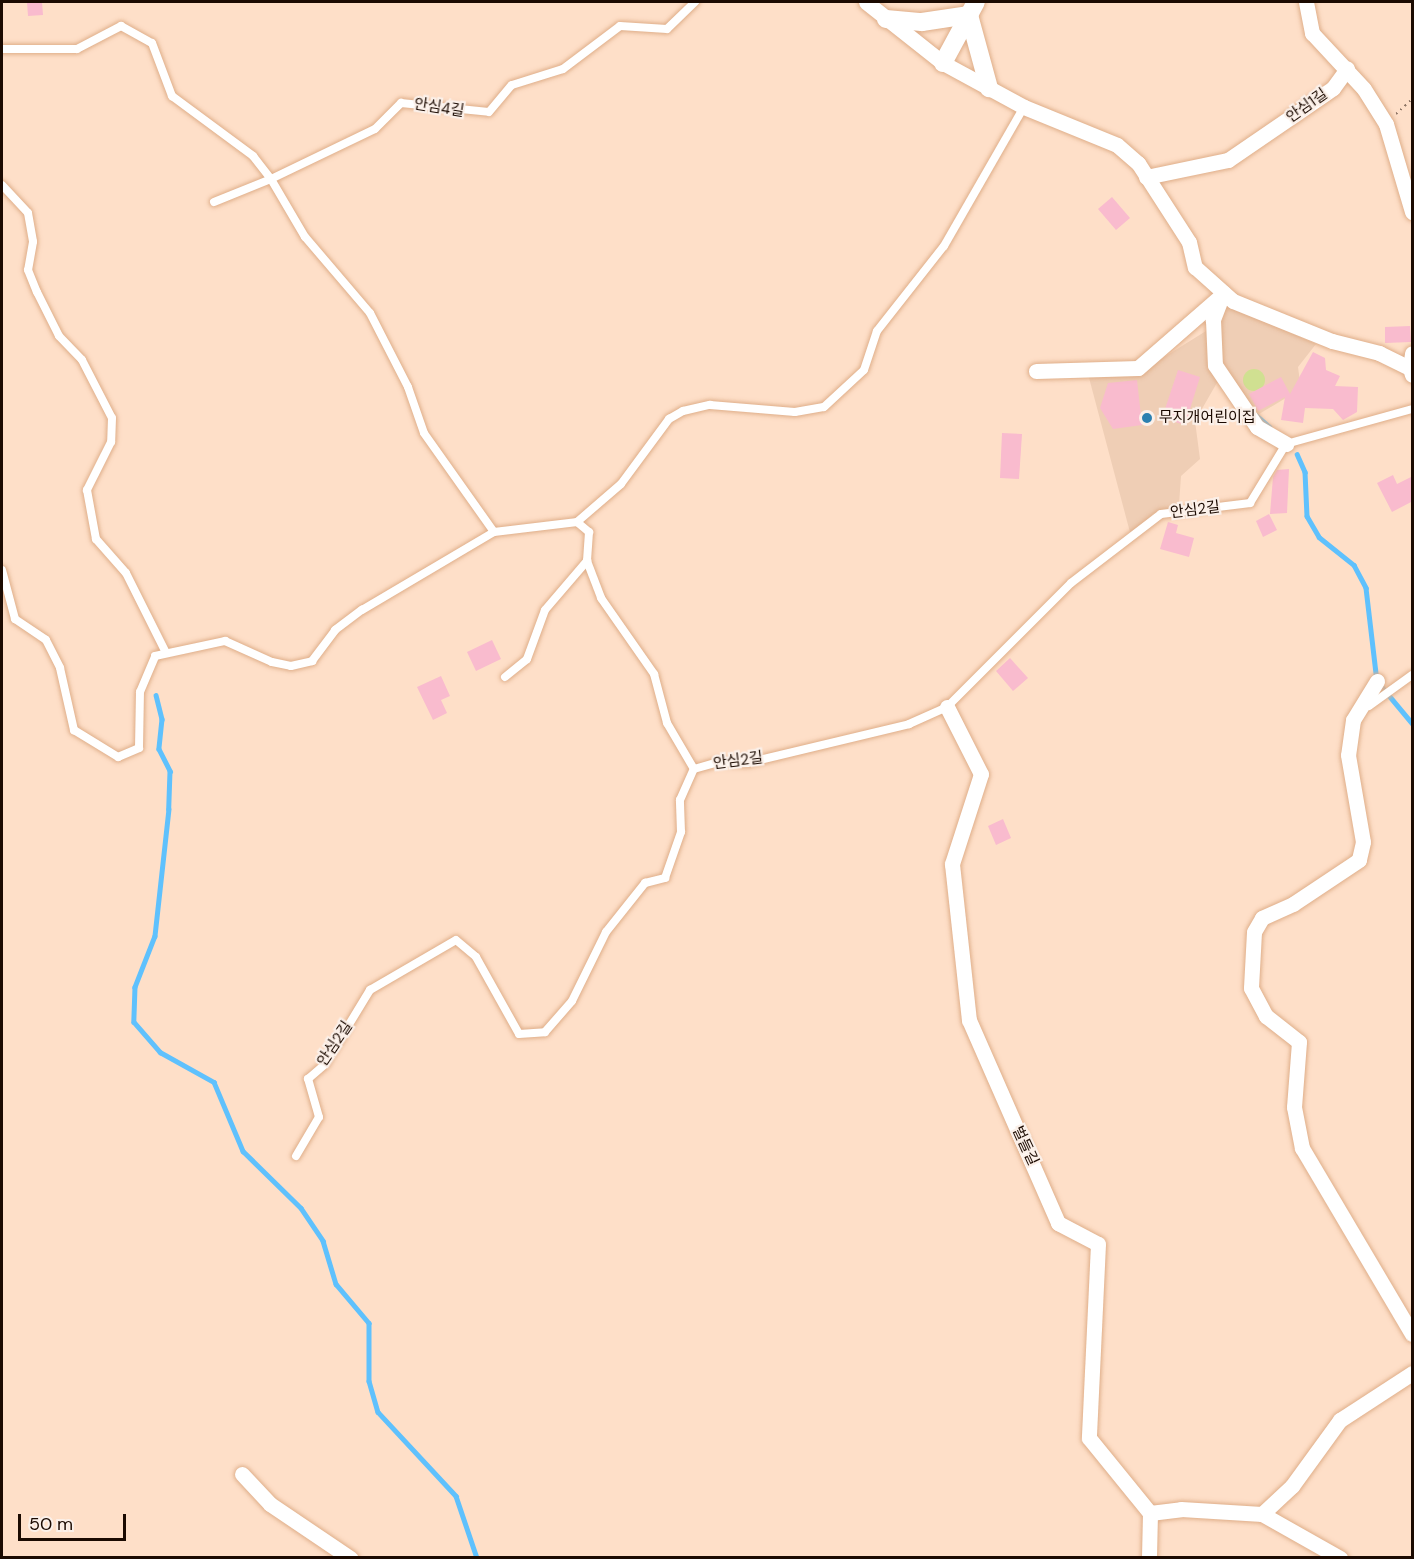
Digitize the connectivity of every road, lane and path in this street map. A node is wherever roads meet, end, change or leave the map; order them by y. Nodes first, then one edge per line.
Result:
1 (695, 2) edge
2 (866, 2) edge
3 (1306, 2) edge
4 (972, 8) edge
5 (886, 19) junction
6 (2, 49) edge
7 (943, 63) junction
8 (1347, 69) junction
9 (989, 88) junction
10 (1413, 99) edge
11 (1024, 106) junction
12 (1386, 124) junction
13 (1146, 177) junction
14 (271, 180) junction
15 (2, 185) edge
16 (214, 202) dead end
17 (1413, 212) edge
18 (1224, 293) junction
19 (1412, 366) edge
20 (1036, 371) dead end
21 (1413, 409) edge
22 (1286, 444) junction
23 (577, 522) junction
24 (494, 532) junction
25 (586, 561) junction
26 (2, 570) edge
27 (166, 653) junction
28 (1413, 675) edge
29 (505, 677) dead end
30 (1377, 681) dead end
31 (1369, 706) dead end
32 (946, 707) junction
33 (694, 769) junction
34 (296, 1156) dead end
35 (1413, 1334) edge
36 (1413, 1373) edge
37 (242, 1474) dead end
38 (1150, 1513) junction
39 (1262, 1514) junction
40 (350, 1557) edge
41 (1149, 1557) edge
42 (1340, 1557) edge

1 - 14 lane, 안심4길
2 - 5 street
3 - 8 street
4 - 5 street
4 - 7 street
4 - 9 street
5 - 7 street
6 - 14 lane
7 - 9 street
8 - 12 street
8 - 13 street, 안심1길
9 - 11 street
10 - 12 path
11 - 13 street
11 - 23 lane
12 - 17 street
13 - 18 street
14 - 16 lane
14 - 24 lane
15 - 27 lane
18 - 19 street
18 - 20 street
18 - 22 street
21 - 22 lane
22 - 32 lane, 안심2길
23 - 24 lane
23 - 25 lane
24 - 27 lane
25 - 29 lane
25 - 33 lane
26 - 27 lane
28 - 31 lane
30 - 35 street
32 - 33 lane, 안심2길
32 - 38 street, 벌들길
33 - 34 lane, 안심2길
36 - 39 street
37 - 40 street
38 - 39 street
38 - 41 street
39 - 42 street

